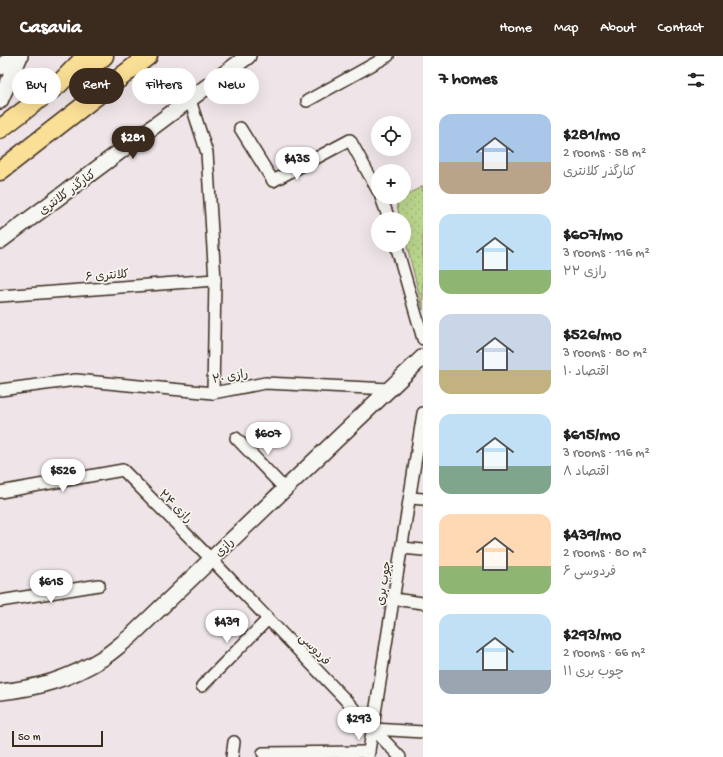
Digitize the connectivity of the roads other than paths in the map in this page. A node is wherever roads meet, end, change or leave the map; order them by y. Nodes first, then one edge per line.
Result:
1 (14, 56) edge
2 (20, 56) edge
3 (86, 56) edge
4 (104, 56) edge
5 (148, 56) edge
6 (248, 56) edge
7 (388, 56) edge
8 (0, 67) edge
9 (61, 82) edge
10 (61, 83) edge
11 (196, 95) edge
12 (0, 101) edge
13 (307, 101) dead end
14 (33, 104) edge
15 (185, 104) edge
16 (191, 104) edge
17 (240, 128) dead end
18 (0, 129) edge
19 (0, 171) edge
20 (371, 178) edge
21 (0, 241) edge
22 (398, 252) edge
23 (216, 280) junction
24 (0, 296) edge
25 (423, 339) edge
26 (423, 357) edge
27 (390, 389) junction
28 (0, 390) edge
29 (213, 393) junction
30 (423, 413) edge
31 (421, 437) edge
32 (236, 438) dead end
33 (285, 489) junction
34 (0, 492) edge
35 (410, 498) junction
36 (423, 499) edge
37 (402, 548) junction
38 (423, 550) edge
39 (211, 559) junction
40 (99, 584) dead end
41 (394, 599) junction
42 (0, 601) edge
43 (423, 603) edge
44 (268, 619) junction
45 (202, 686) dead end
46 (0, 692) edge
47 (373, 729) junction
48 (423, 732) edge
49 (234, 742) dead end
50 (263, 753) dead end
51 (369, 755) edge
52 (232, 757) edge
53 (400, 757) edge

1 - 8 main road
2 - 12 main road
3 - 9 highway
4 - 10 highway
5 - 19 highway
6 - 11 main road, کنارگذر کلانتری
7 - 13 street
14 - 18 highway
15 - 21 main road, کنارگذر کلانتری
16 - 23 street
17 - 20 street
22 - 25 street
23 - 24 street, کلانتری ۶
23 - 29 street
26 - 27 main road, رازی
27 - 29 street, رازی ۲۰
27 - 33 main road, رازی
28 - 29 street, رازی ۲۰
30 - 31 street, چوب بری
31 - 35 street, چوب بری
32 - 33 street
33 - 39 main road, رازی
34 - 39 street, رازی ۲۴
35 - 36 street
35 - 37 street, چوب بری
37 - 38 street
37 - 41 street, چوب بری
39 - 44 street, فردوسی
39 - 46 main road, رازی
40 - 42 street
41 - 43 street
41 - 47 street, چوب بری
44 - 45 street
44 - 47 street, فردوسی
47 - 48 street
47 - 51 street, چوب بری
47 - 53 street, فردوسی
49 - 52 street
50 - 51 street

